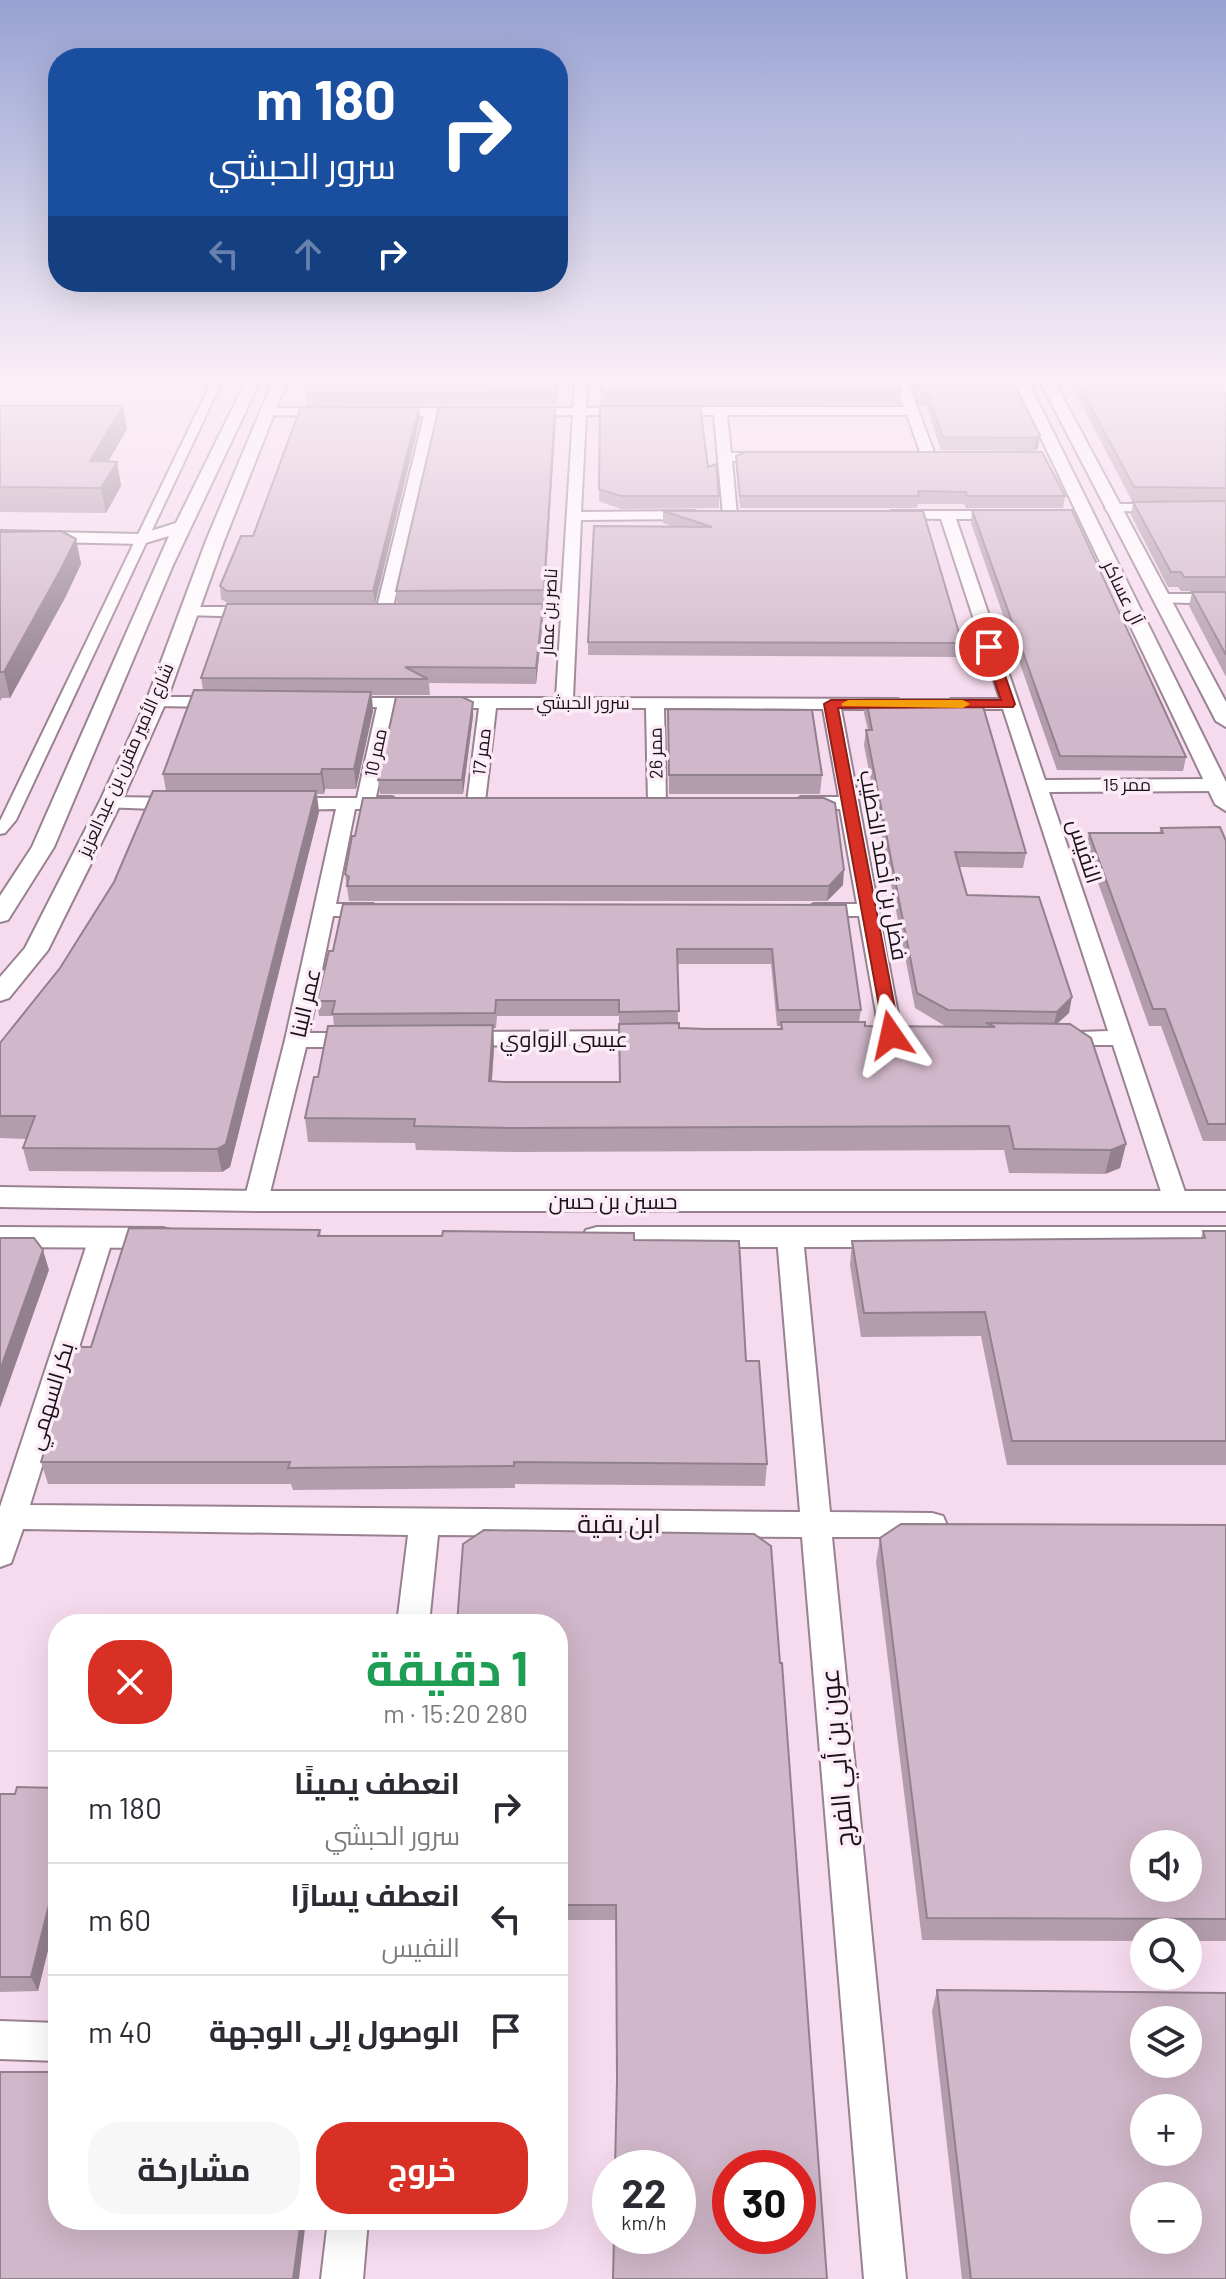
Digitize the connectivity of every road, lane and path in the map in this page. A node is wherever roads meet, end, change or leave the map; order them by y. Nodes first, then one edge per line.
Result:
1 (167, 487) edge
2 (203, 487) edge
3 (238, 487) edge
4 (413, 487) edge
5 (575, 487) edge
6 (732, 487) edge
7 (1063, 487) edge
8 (1101, 487) edge
9 (1112, 508) junction
10 (1226, 508) edge
11 (869, 515) edge
12 (947, 515) junction
13 (1024, 515) edge
14 (573, 516) junction
15 (185, 526) junction
16 (0, 536) edge
17 (74, 544) junction
18 (140, 544) junction
19 (0, 549) edge
20 (164, 565) junction
21 (1161, 599) junction
22 (1226, 599) edge
23 (384, 611) edge
24 (493, 611) edge
25 (570, 611) junction
26 (189, 612) junction
27 (279, 612) edge
28 (1167, 681) junction
29 (1204, 681) junction
30 (156, 702) junction
31 (233, 702) edge
32 (326, 702) edge
33 (488, 702) junction
34 (564, 702) junction
35 (387, 703) junction
36 (655, 703) junction
37 (831, 704) junction
38 (1009, 704) junction
39 (1225, 715) edge
40 (1216, 785) junction
41 (1038, 786) junction
42 (475, 802) edge
43 (110, 803) junction
44 (413, 803) edge
45 (657, 803) edge
46 (784, 803) edge
47 (848, 803) junction
48 (205, 804) edge
49 (268, 804) edge
50 (356, 804) junction
51 (1226, 804) edge
52 (0, 830) edge
53 (326, 910) junction
54 (390, 910) edge
55 (788, 910) edge
56 (868, 910) junction
57 (0, 915) edge
58 (0, 993) edge
59 (891, 1036) edge
60 (1044, 1037) edge
61 (674, 1038) edge
62 (1120, 1038) junction
63 (296, 1040) junction
64 (375, 1040) edge
65 (438, 1040) edge
66 (0, 1197) edge
67 (256, 1201) junction
68 (1176, 1201) junction
69 (1226, 1201) edge
70 (0, 1237) edge
71 (571, 1237) edge
72 (790, 1237) junction
73 (1226, 1237) edge
74 (100, 1238) junction
75 (194, 1238) edge
76 (12, 1517) junction
77 (424, 1523) junction
78 (815, 1524) junction
79 (957, 1525) edge
80 (0, 1554) edge
81 (414, 1614) edge
82 (0, 2040) edge
83 (48, 2042) edge
84 (347, 2230) edge
85 (342, 2279) edge
86 (885, 2279) edge

1 - 18 street
2 - 15 street, شارع الأمير مقرن بن عبدالعزيز
3 - 26 street, شارع الأمير مقرن بن عبدالعزيز
4 - 23 street
5 - 14 street, ناصر بن عمار
6 - 14 street
7 - 28 street, آل عساكر
8 - 9 street, آل عساكر
9 - 10 street
9 - 21 street, آل عساكر
11 - 12 street
12 - 13 street
12 - 38 street, النفيس
14 - 25 street, ناصر بن عمار
15 - 18 street
15 - 20 street, شارع الأمير مقرن بن عبدالعزيز
16 - 17 street
17 - 18 street
17 - 19 street
18 - 20 street
18 - 52 street
20 - 57 street, شارع الأمير مقرن بن عبدالعزيز
21 - 22 street
21 - 29 street, آل عساكر
24 - 25 street
25 - 34 street, ناصر بن عمار
26 - 27 street
26 - 30 street, شارع الأمير مقرن بن عبدالعزيز
28 - 29 street
28 - 40 street, آل عساكر
29 - 39 street, آل عساكر
30 - 31 street
30 - 43 street, شارع الأمير مقرن بن عبدالعزيز
32 - 35 street, سرور الحبشي
33 - 34 street, سرور الحبشي
33 - 35 street, سرور الحبشي
33 - 42 street, ممر 17
34 - 36 street, سرور الحبشي
35 - 50 street, ممر 10
36 - 37 street, سرور الحبشي
36 - 45 street, ممر 26
37 - 38 street, سرور الحبشي
37 - 47 street, فضل بن أحمد الخطيب
38 - 41 street, النفيس
40 - 41 street, ممر 15
40 - 51 street, آل عساكر
41 - 62 street, النفيس
43 - 48 street
43 - 58 street, شارع الأمير مقرن بن عبدالعزيز
44 - 50 street
46 - 47 street
47 - 56 street, فضل بن أحمد الخطيب
49 - 50 street
50 - 53 street, عمر البنا
53 - 54 street
53 - 63 street, عمر البنا
55 - 56 street
56 - 59 street, فضل بن أحمد الخطيب
60 - 62 street
61 - 65 street, عيسى الزواوي
62 - 68 street, النفيس
63 - 64 street
63 - 67 street, عمر البنا
66 - 67 street, حسين بن حسن
67 - 68 street, حسين بن حسن
68 - 69 street, حسين بن حسن
70 - 74 street
71 - 72 street, حسين بن حسن
72 - 73 street, حسين بن حسن
72 - 78 street, عون بن أبي الفرج
74 - 75 street
74 - 76 street, بكر السهمي
76 - 77 street, ابن بقية
76 - 80 street, بكر السهمي
77 - 78 street, ابن بقية
77 - 81 street
78 - 79 street, ابن بقية
78 - 86 street, عون بن أبي الفرج
82 - 83 street
84 - 85 street

